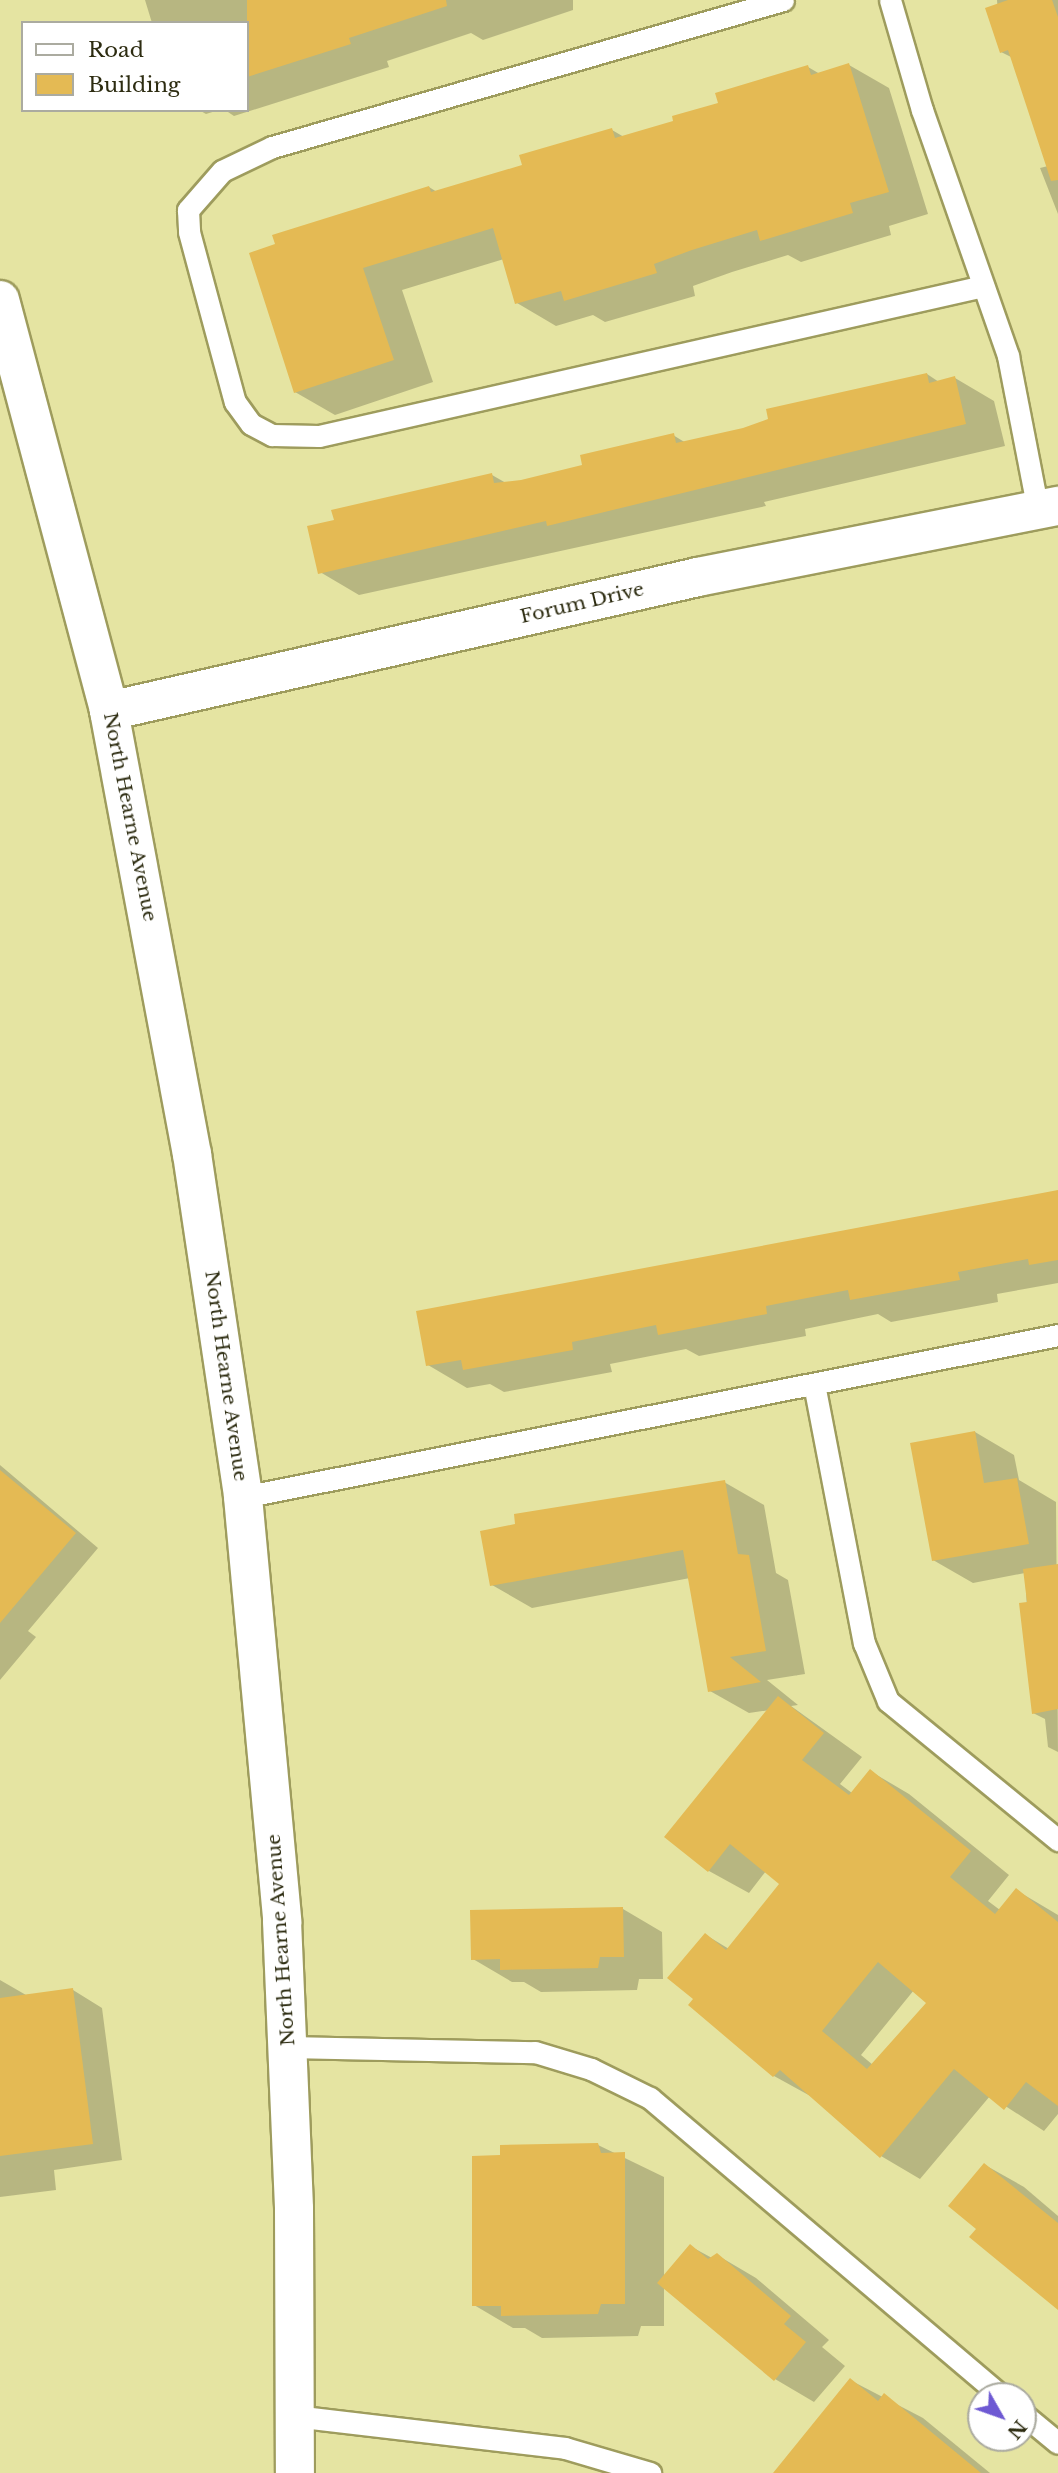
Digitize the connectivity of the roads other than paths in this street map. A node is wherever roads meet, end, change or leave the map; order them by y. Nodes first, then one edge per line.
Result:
1 (783, 0) edge
2 (890, 0) edge
3 (983, 286) junction
4 (0, 300) edge
5 (1048, 508) edge
6 (109, 710) junction
7 (1058, 1335) edge
8 (814, 1384) junction
9 (243, 1497) junction
10 (1058, 1840) edge
11 (288, 2047) junction
12 (985, 2382) edge
13 (294, 2416) junction
14 (1037, 2426) edge
15 (1058, 2443) edge
16 (295, 2473) edge
17 (650, 2473) edge

1 - 3 lane
2 - 3 lane
3 - 5 lane
4 - 6 main road, North Hearne Avenue
5 - 6 main road, Forum Drive
6 - 9 main road, North Hearne Avenue
7 - 8 lane
8 - 9 lane
8 - 10 lane
9 - 11 main road, North Hearne Avenue
11 - 12 lane
11 - 13 main road, North Hearne Avenue
13 - 16 main road, North Hearne Avenue
13 - 17 lane
14 - 15 lane

